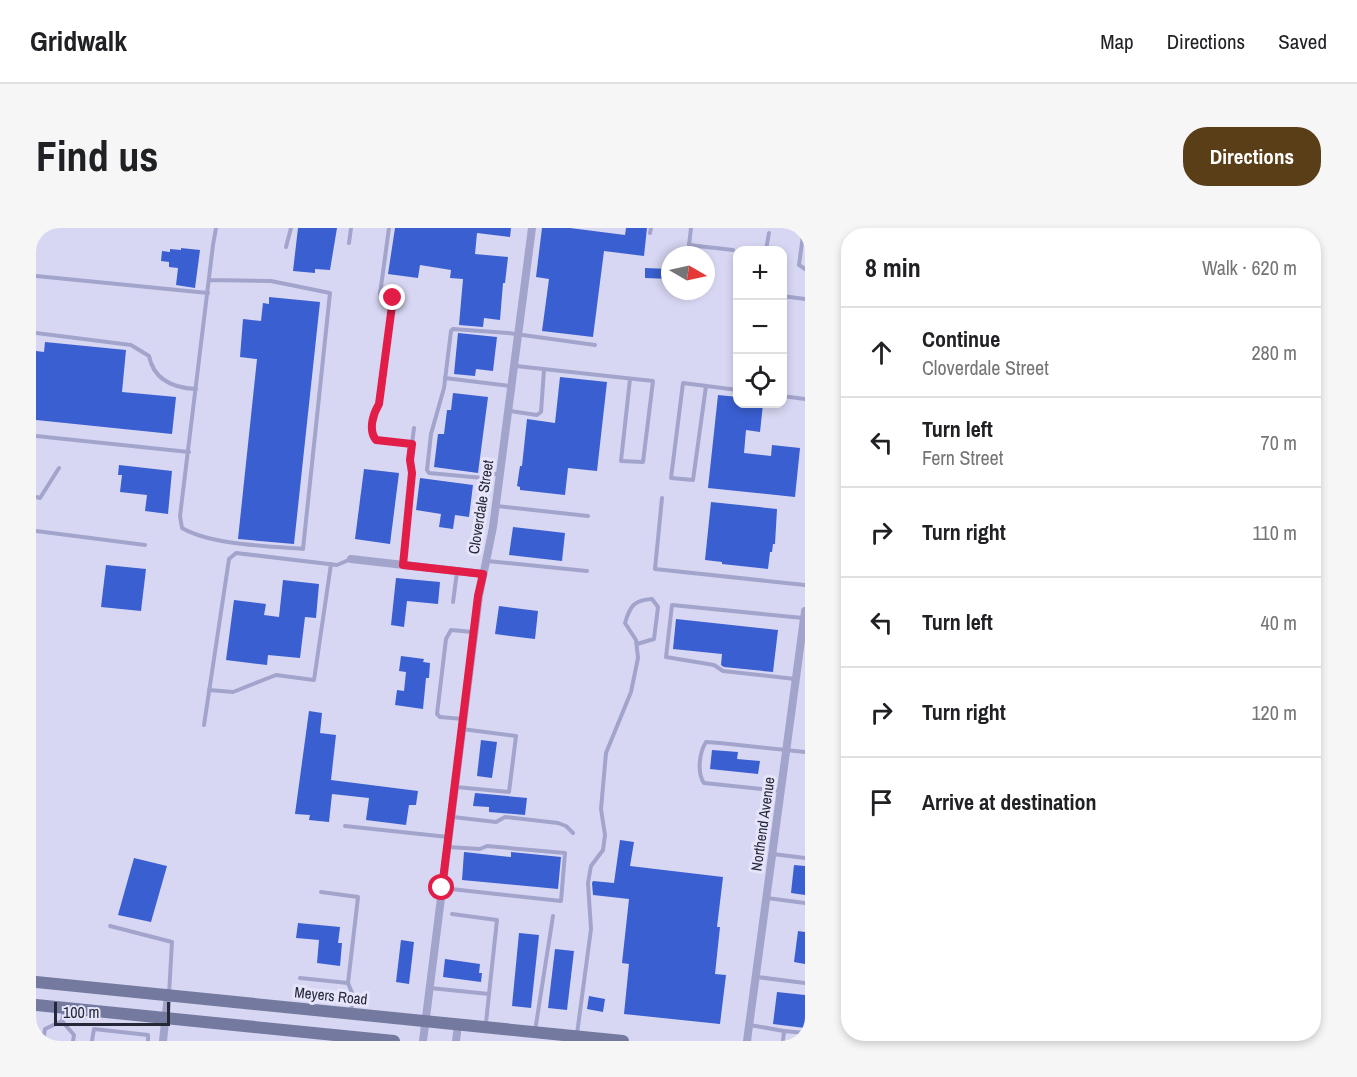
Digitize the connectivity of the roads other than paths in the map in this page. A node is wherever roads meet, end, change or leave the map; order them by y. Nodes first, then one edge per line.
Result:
1 (216, 228) edge
2 (291, 228) edge
3 (351, 228) edge
4 (389, 228) edge
5 (532, 228) edge
6 (691, 228) edge
7 (804, 228) edge
8 (769, 232) dead end
9 (349, 243) dead end
10 (767, 246) edge
11 (285, 247) dead end
12 (733, 250) dead end
13 (805, 269) edge
14 (36, 276) edge
15 (209, 280) junction
16 (208, 293) junction
17 (787, 297) edge
18 (805, 299) edge
19 (36, 333) edge
20 (519, 334) junction
21 (595, 345) dead end
22 (515, 366) junction
23 (544, 370) junction
24 (445, 378) junction
25 (630, 379) junction
26 (512, 386) junction
27 (706, 386) junction
28 (196, 389) junction
29 (733, 389) edge
30 (787, 397) edge
31 (805, 399) edge
32 (509, 411) junction
33 (414, 428) dead end
34 (36, 436) edge
35 (412, 444) junction
36 (189, 452) junction
37 (60, 468) dead end
38 (500, 474) junction
39 (36, 497) edge
40 (662, 498) dead end
41 (496, 506) junction
42 (588, 516) dead end
43 (36, 531) edge
44 (145, 545) dead end
45 (351, 559) joint
46 (486, 561) junction
47 (331, 564) junction
48 (403, 565) junction
49 (458, 571) junction
50 (587, 571) dead end
51 (483, 574) junction
52 (805, 585) edge
53 (453, 602) dead end
54 (805, 614) edge
55 (474, 633) junction
56 (637, 644) junction
57 (799, 676) edge
58 (209, 690) junction
59 (462, 724) junction
60 (204, 725) dead end
61 (786, 751) junction
62 (805, 752) edge
63 (455, 787) junction
64 (781, 791) junction
65 (451, 817) junction
66 (345, 826) dead end
67 (573, 833) dead end
68 (449, 837) junction
69 (447, 847) junction
70 (773, 854) junction
71 (805, 858) edge
72 (442, 888) junction
73 (321, 892) dead end
74 (767, 898) junction
75 (805, 903) edge
76 (452, 914) dead end
77 (553, 916) dead end
78 (110, 926) dead end
79 (756, 977) junction
80 (300, 978) dead end
81 (36, 982) edge
82 (348, 983) junction
83 (805, 983) edge
84 (429, 988) junction
85 (489, 994) junction
86 (168, 995) junction
87 (36, 1005) edge
88 (64, 1008) junction
89 (351, 1014) junction
90 (166, 1018) junction
91 (62, 1021) junction
92 (425, 1021) junction
93 (458, 1024) junction
94 (749, 1025) junction
95 (485, 1027) junction
96 (784, 1031) junction
97 (534, 1032) junction
98 (805, 1033) edge
99 (577, 1036) junction
100 (43, 1041) edge
101 (74, 1041) edge
102 (92, 1041) edge
103 (148, 1041) edge
104 (163, 1041) edge
105 (394, 1041) edge
106 (423, 1041) edge
107 (456, 1041) edge
108 (623, 1041) edge
109 (747, 1041) edge
110 (783, 1041) edge

1 - 15 lane
2 - 11 lane
3 - 9 lane
4 - 35 lane
5 - 20 street, Cloverdale Street
6 - 12 lane
7 - 13 lane
8 - 10 lane
14 - 16 lane
15 - 16 lane
15 - 36 lane
16 - 28 lane
17 - 18 lane
19 - 28 lane
20 - 21 lane
20 - 22 street, Cloverdale Street
20 - 24 lane
22 - 23 lane
22 - 26 street, Cloverdale Street
23 - 25 lane
23 - 32 lane
24 - 26 lane
24 - 38 lane
25 - 25 lane
26 - 32 street, Cloverdale Street
27 - 27 lane
27 - 29 lane
28 - 36 lane
30 - 31 lane
32 - 38 street, Cloverdale Street
33 - 35 lane
34 - 36 lane
35 - 48 lane
37 - 39 lane
38 - 41 street, Cloverdale Street
40 - 52 lane
41 - 42 lane
41 - 46 street, Cloverdale Street
43 - 44 lane
45 - 47 lane
45 - 48 street
46 - 50 lane
46 - 51 street, Cloverdale Street
47 - 58 lane
47 - 58 lane
48 - 49 street
49 - 51 street
49 - 53 lane
51 - 55 street, Cloverdale Street
54 - 57 street, Northend Avenue
54 - 57 lane
55 - 59 street, Cloverdale Street
55 - 59 lane
56 - 56 lane
56 - 99 lane
57 - 61 street, Northend Avenue
58 - 60 lane
59 - 63 street, Cloverdale Street
59 - 63 lane
61 - 62 lane
61 - 64 street, Northend Avenue
61 - 64 lane
63 - 65 street, Cloverdale Street
64 - 70 street, Northend Avenue
65 - 67 lane
65 - 68 street, Cloverdale Street
66 - 68 lane
68 - 69 street, Cloverdale Street
69 - 72 street, Cloverdale Street
69 - 72 lane
70 - 71 lane
70 - 74 street, Northend Avenue
72 - 84 street, Cloverdale Street
73 - 82 lane
74 - 75 lane
74 - 79 street, Northend Avenue
76 - 85 lane
77 - 97 lane
78 - 86 lane
79 - 83 lane
79 - 94 street, Northend Avenue
80 - 82 lane
81 - 86 street, Meyers Road
82 - 89 lane
84 - 85 lane
84 - 92 street, Cloverdale Street
85 - 95 lane
86 - 89 street, Meyers Road
86 - 90 street
87 - 88 street
88 - 90 street
88 - 91 lane
89 - 92 street, Meyers Road
90 - 104 street
90 - 105 street
91 - 100 lane
91 - 101 lane
92 - 93 street, Meyers Road
92 - 106 street, Cloverdale Street
93 - 95 street, Meyers Road
93 - 107 street
94 - 96 lane
94 - 109 street, Northend Avenue
95 - 97 street, Meyers Road
96 - 98 lane
96 - 110 lane
97 - 99 street, Meyers Road
99 - 108 street, Meyers Road
102 - 103 lane

